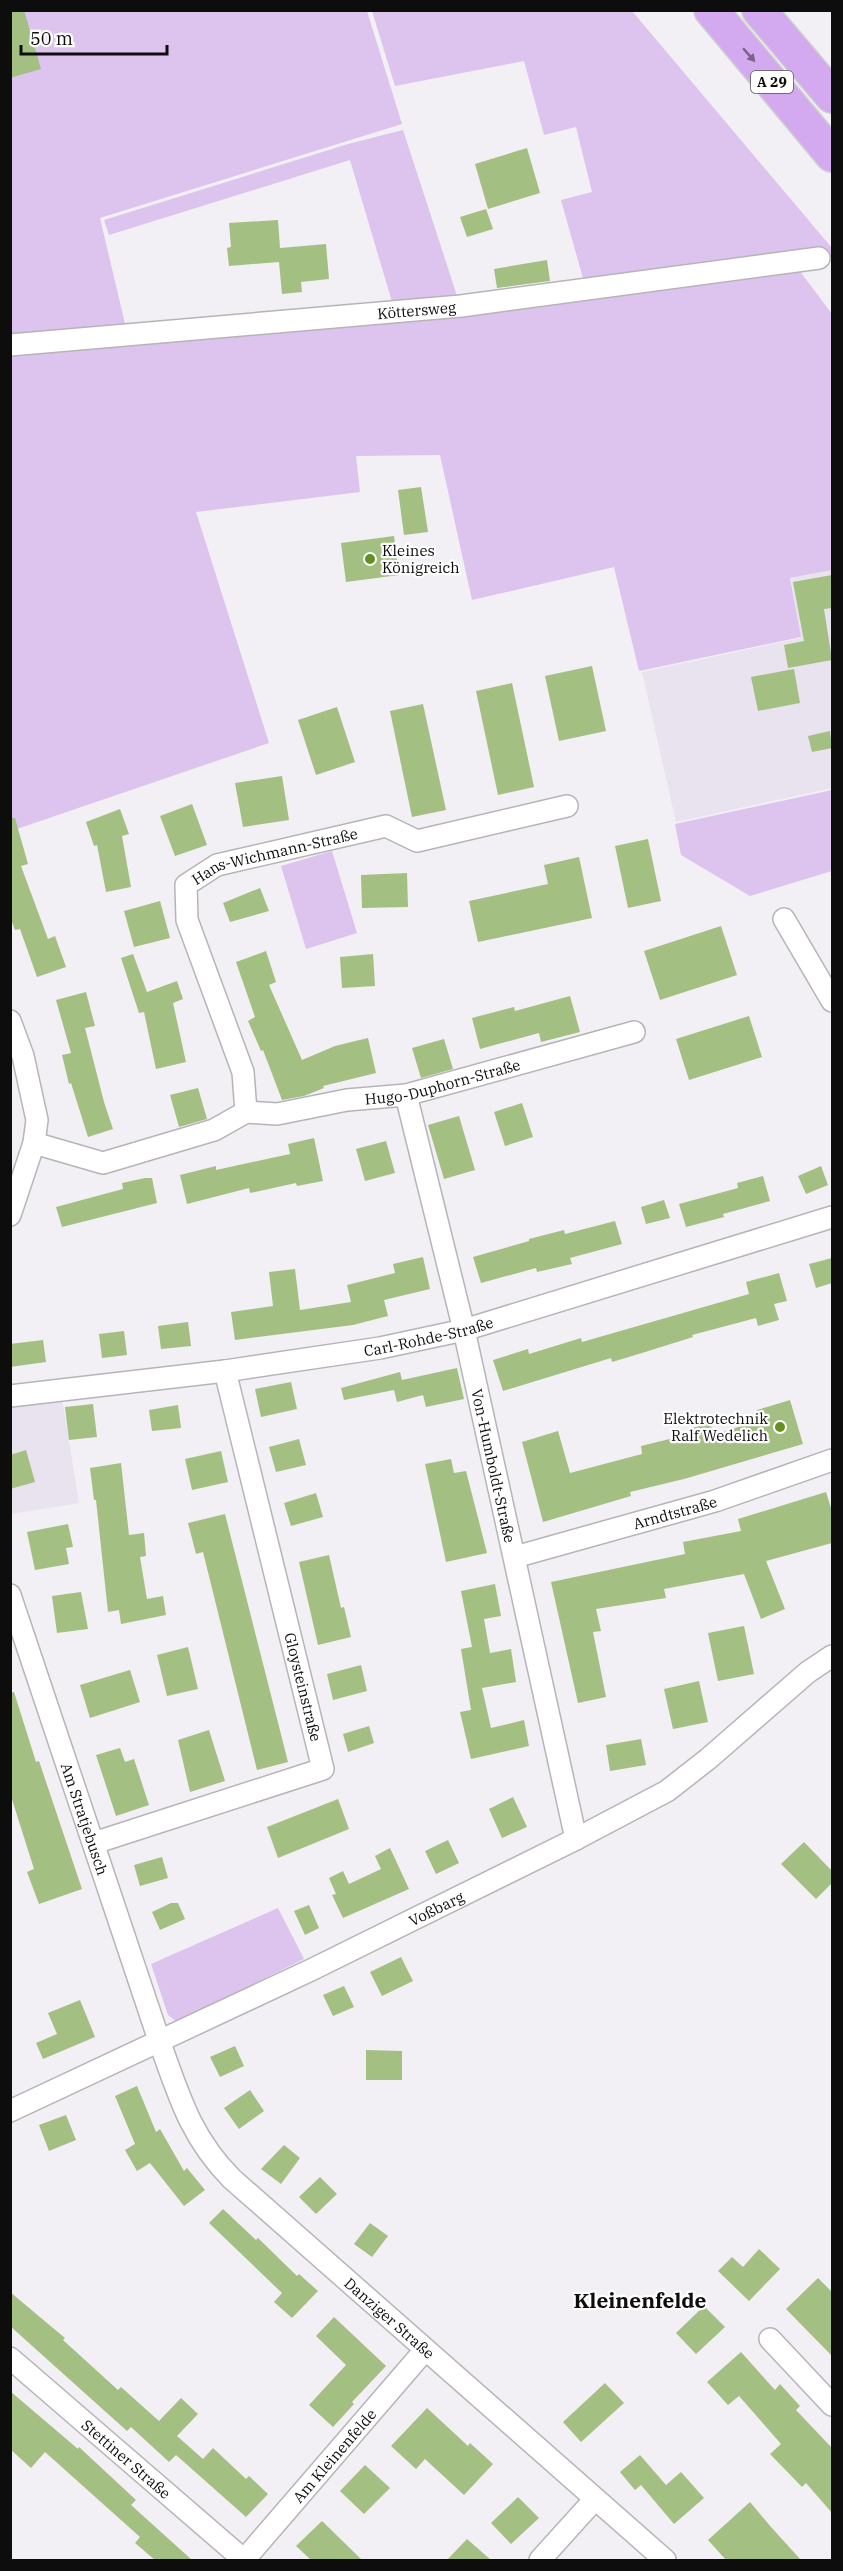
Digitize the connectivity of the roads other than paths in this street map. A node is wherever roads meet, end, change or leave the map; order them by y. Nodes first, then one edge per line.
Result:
1 (711, 10) edge
2 (759, 10) edge
3 (832, 96) edge
4 (832, 155) edge
5 (819, 258) dead end
6 (10, 345) edge
7 (567, 806) dead end
8 (784, 919) dead end
9 (832, 997) edge
10 (10, 1021) edge
11 (634, 1032) dead end
12 (406, 1095) junction
13 (246, 1112) junction
14 (34, 1143) junction
15 (10, 1215) edge
16 (832, 1217) edge
17 (464, 1330) junction
18 (225, 1371) junction
19 (10, 1396) edge
20 (832, 1460) edge
21 (515, 1557) junction
22 (10, 1595) edge
23 (832, 1656) edge
24 (576, 1839) junction
25 (94, 1843) junction
26 (160, 2043) junction
27 (10, 2111) edge
28 (771, 2339) dead end
29 (425, 2350) junction
30 (10, 2358) edge
31 (832, 2405) edge
32 (595, 2499) junction
33 (244, 2560) edge
34 (540, 2560) edge
35 (664, 2560) edge

1 -> 4 highway, A 29
2 - 3 highway, A 29
5 - 6 street, Köttersweg
7 - 13 street, Hans-Wichmann-Straße
8 - 9 street
10 - 14 street
11 - 12 street, Hugo-Duphorn-Straße
12 - 13 street, Hugo-Duphorn-Straße
12 - 17 street, Von-Humboldt-Straße
13 - 14 street
14 - 15 street
16 - 17 street, Carl-Rohde-Straße
17 - 18 street, Carl-Rohde-Straße
17 - 21 street, Von-Humboldt-Straße
18 - 19 street, Carl-Rohde-Straße
18 - 25 street, Gloysteinstraße
20 - 21 street, Arndtstraße
21 - 24 street, Von-Humboldt-Straße
22 - 25 street, Am Stratjebusch
23 - 24 street, Voßbarg
24 - 26 street, Voßbarg
25 - 26 street, Am Stratjebusch
26 - 27 street, Voßbarg
26 - 29 street, Danziger Straße
28 - 31 street
29 - 32 street, Danziger Straße
29 - 33 street, Am Kleinenfelde
30 - 33 street, Stettiner Straße
32 - 34 street
32 - 35 street, Danziger Straße

